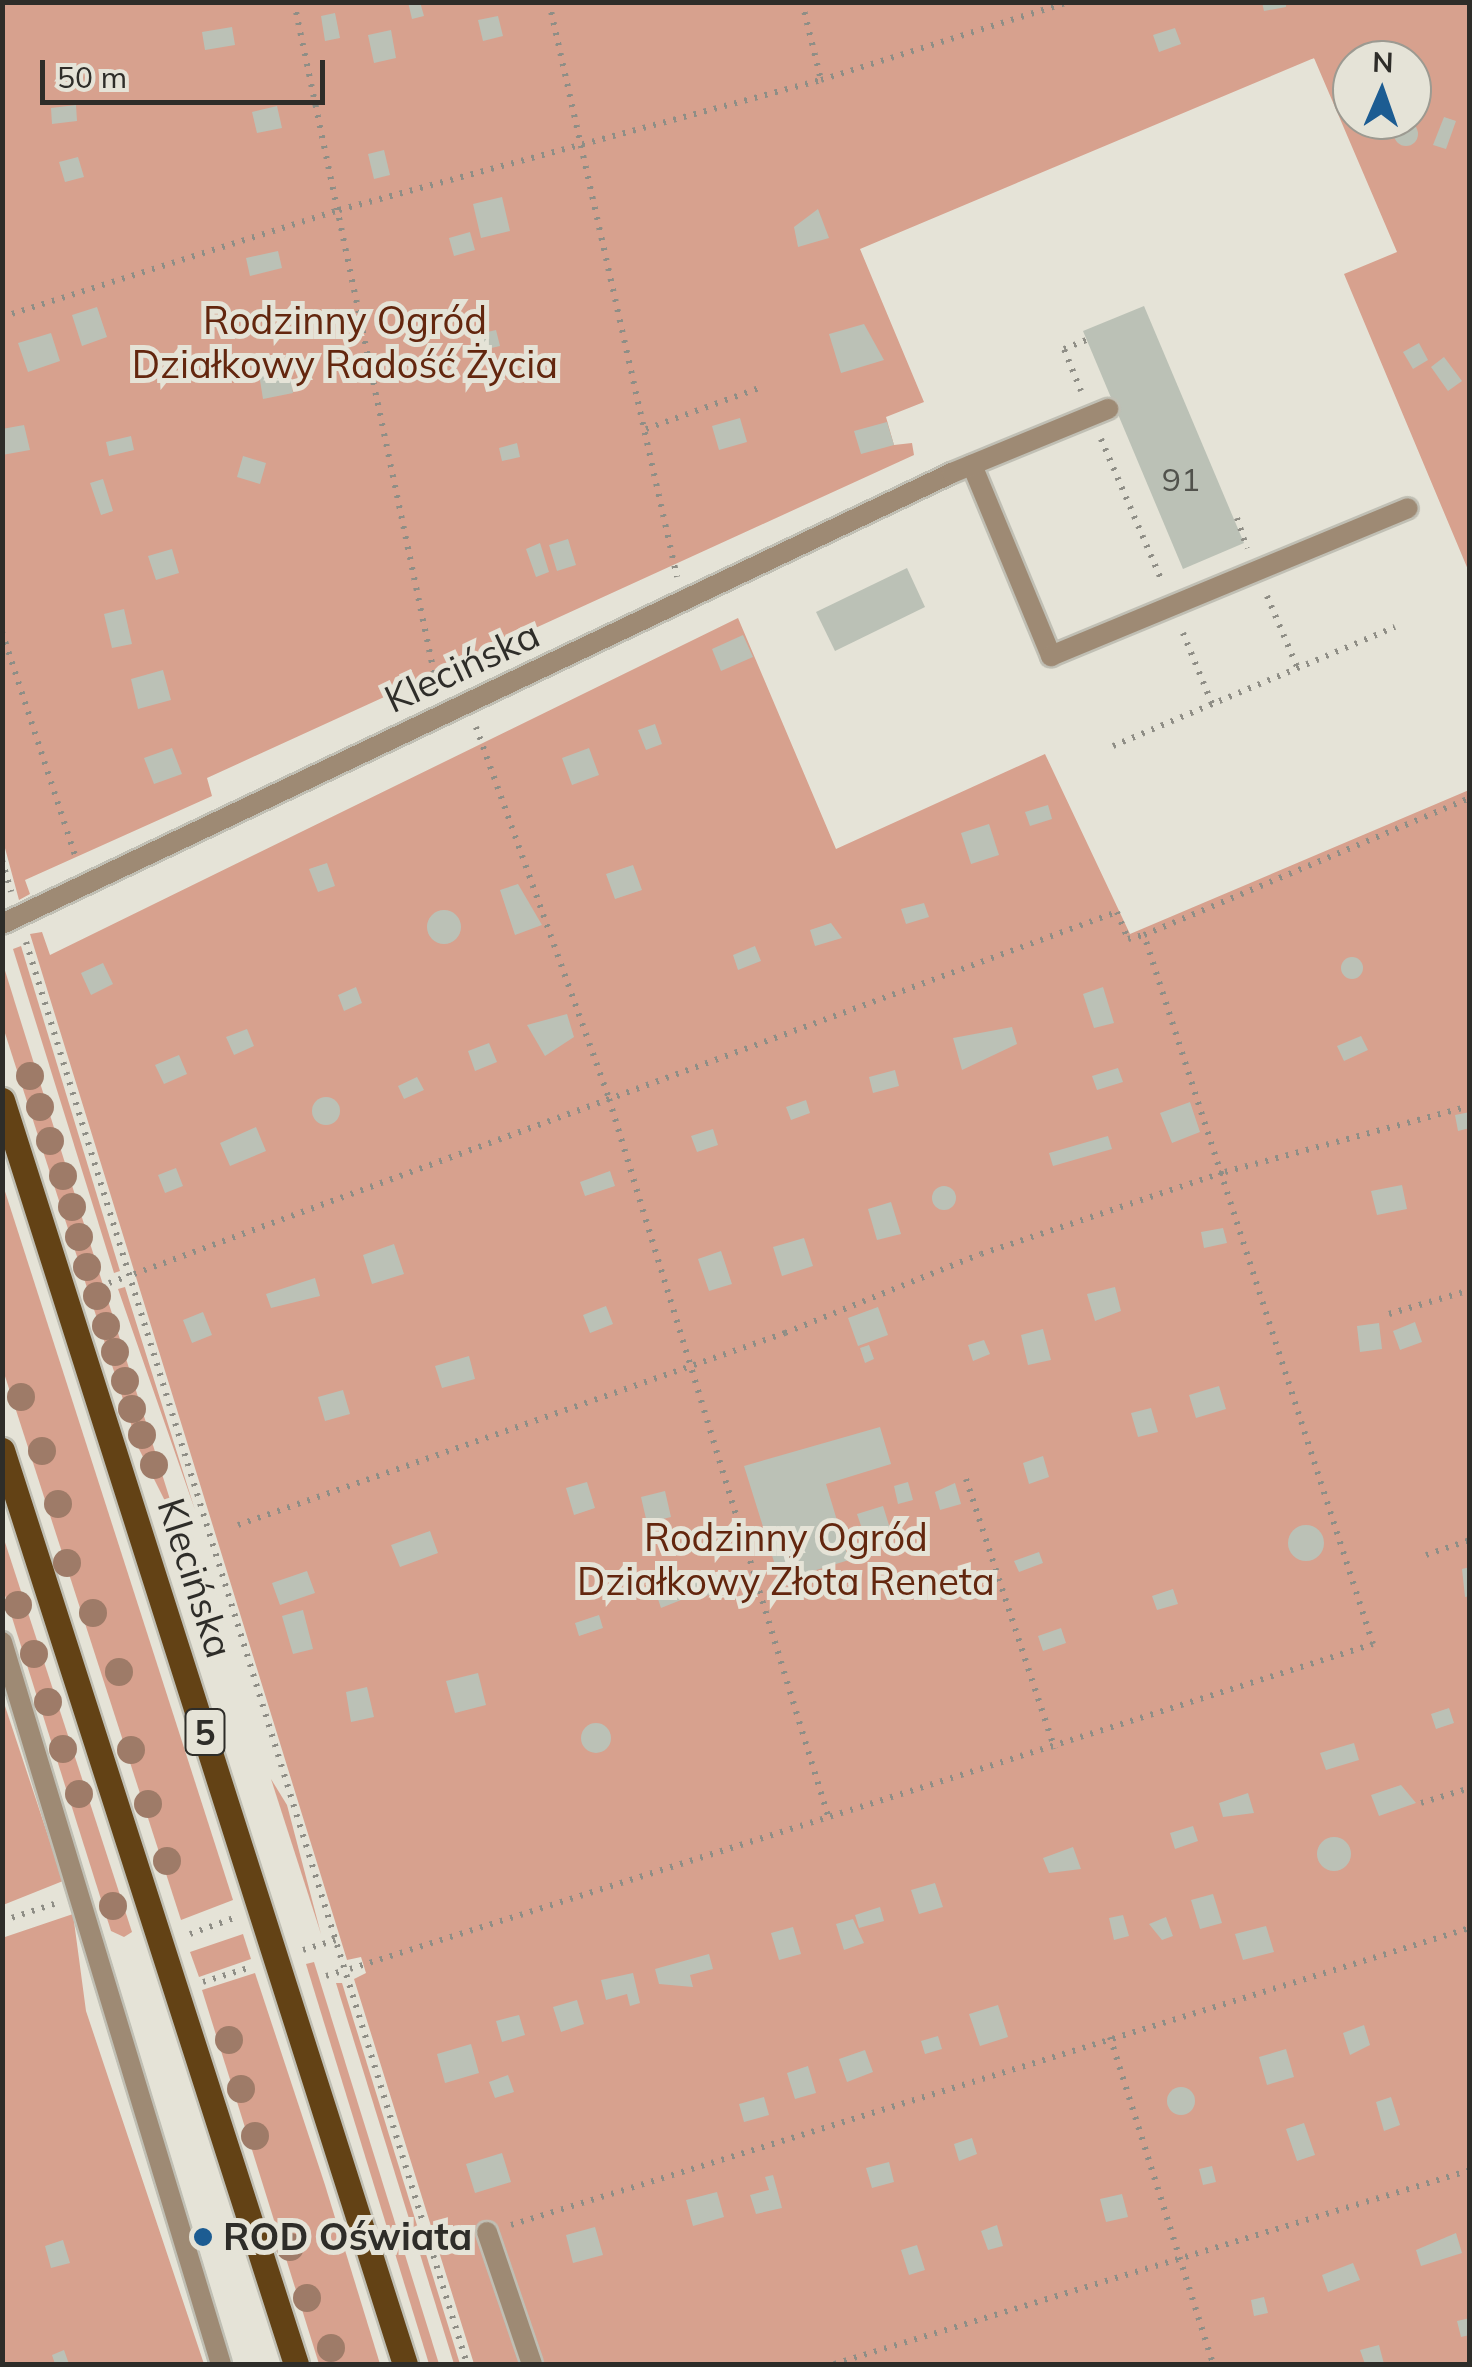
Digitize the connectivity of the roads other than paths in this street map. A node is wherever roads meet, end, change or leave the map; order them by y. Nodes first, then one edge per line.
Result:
1 (1100, 412) road end
2 (962, 469) junction
3 (1408, 508) dead end
4 (10, 920) edge
5 (2, 1100) edge
6 (2, 1450) edge
7 (2, 1642) edge
8 (487, 2232) road end
9 (221, 2364) edge
10 (296, 2364) edge
11 (405, 2364) edge
12 (532, 2364) edge

1 - 2 street, Klecińska
2 - 3 street
2 - 4 street, Klecińska
5 - 11 main road, Klecińska / 5
6 - 10 main road
7 - 9 street
8 - 12 street

